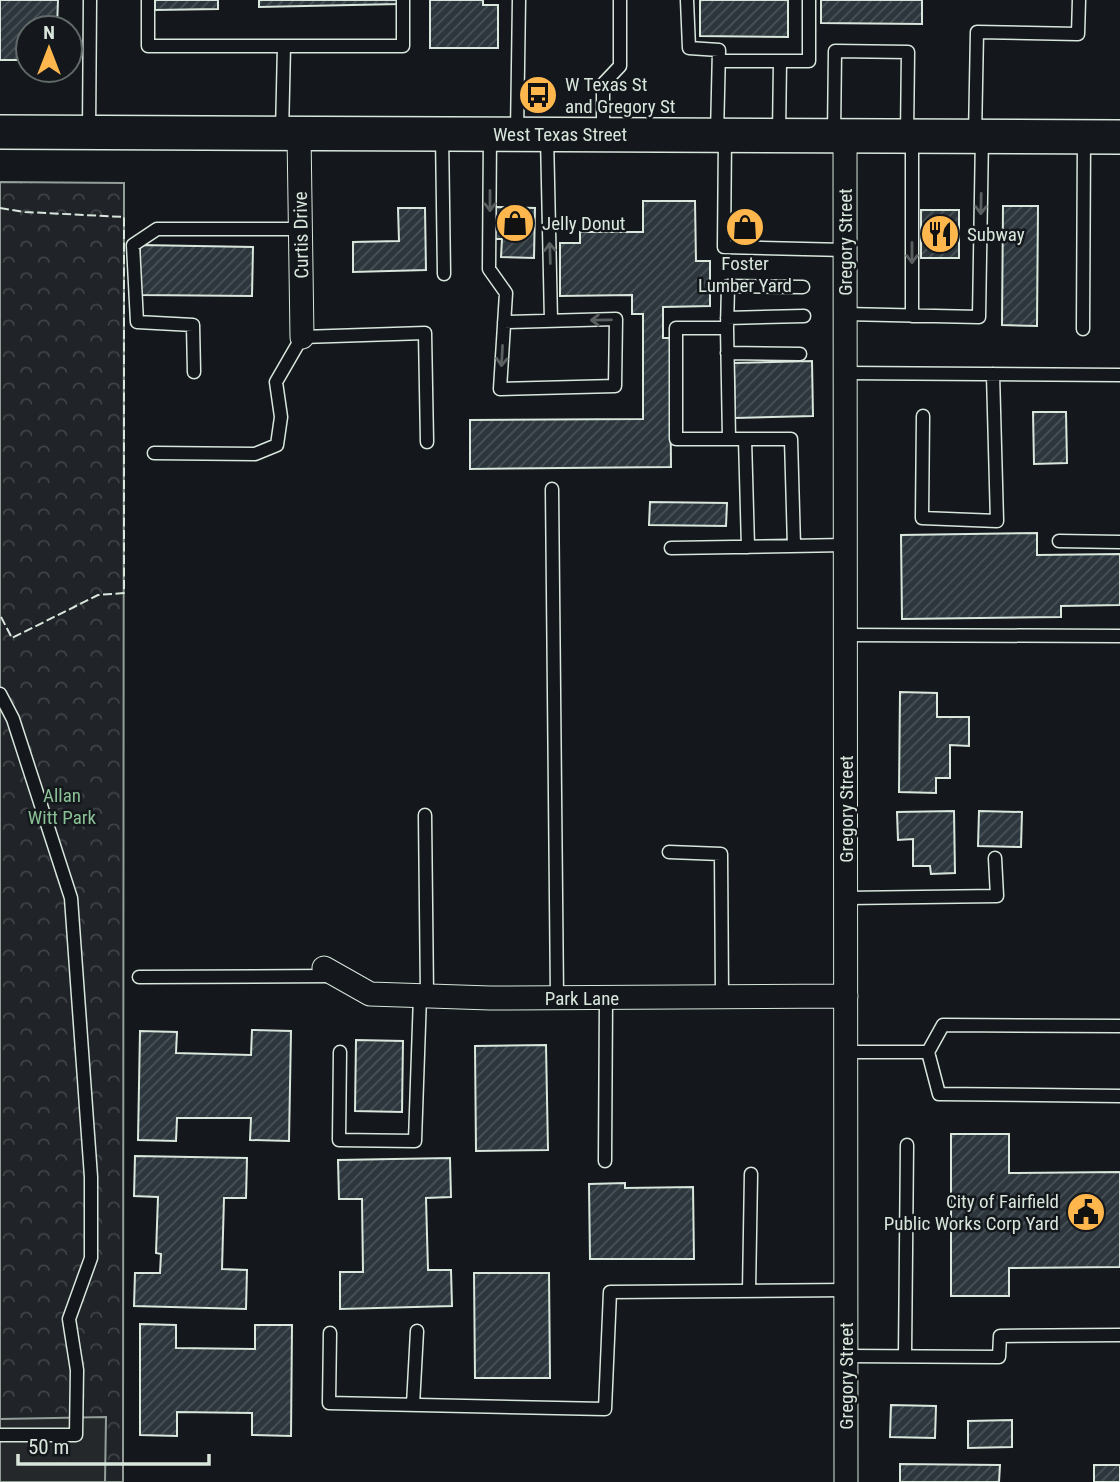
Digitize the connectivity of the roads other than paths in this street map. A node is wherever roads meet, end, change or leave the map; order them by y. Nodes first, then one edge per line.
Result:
1 (90, 0) edge
2 (148, 0) edge
3 (403, 0) edge
4 (519, 0) edge
5 (620, 0) edge
6 (687, 0) edge
7 (809, 0) edge
8 (1079, 0) edge
9 (284, 46) junction
10 (719, 61) junction
11 (780, 61) junction
12 (0, 132) edge
13 (89, 133) junction
14 (291, 134) junction
15 (442, 134) junction
16 (518, 134) junction
17 (603, 134) junction
18 (721, 135) junction
19 (779, 135) junction
20 (840, 136) junction
21 (910, 136) junction
22 (978, 136) junction
23 (1084, 136) junction
24 (1120, 137) edge
25 (301, 229) junction
26 (845, 250) junction
27 (444, 274) dead end
28 (803, 287) dead end
29 (845, 314) junction
30 (804, 316) dead end
31 (912, 316) junction
32 (551, 321) junction
33 (504, 322) junction
34 (727, 323) junction
35 (1083, 329) dead end
36 (302, 337) junction
37 (727, 353) junction
38 (800, 354) dead end
39 (194, 372) dead end
40 (845, 373) junction
41 (993, 374) junction
42 (1120, 375) edge
43 (923, 416) dead end
44 (729, 439) junction
45 (745, 439) junction
46 (427, 442) dead end
47 (154, 453) dead end
48 (552, 489) dead end
49 (1059, 541) dead end
50 (1120, 542) edge
51 (845, 545) junction
52 (794, 546) junction
53 (748, 547) junction
54 (671, 548) dead end
55 (845, 635) junction
56 (1120, 636) edge
57 (0, 694) edge
58 (425, 815) dead end
59 (669, 852) dead end
60 (995, 858) dead end
61 (846, 898) junction
62 (331, 972) joint
63 (139, 978) dead end
64 (424, 996) junction
65 (846, 996) junction
66 (606, 997) junction
67 (722, 997) junction
68 (557, 998) junction
69 (1120, 1026) edge
70 (340, 1052) dead end
71 (846, 1052) junction
72 (928, 1052) junction
73 (1120, 1096) edge
74 (907, 1145) dead end
75 (605, 1161) dead end
76 (751, 1174) dead end
77 (846, 1290) junction
78 (749, 1291) junction
79 (416, 1331) dead end
80 (330, 1333) dead end
81 (1120, 1335) edge
82 (846, 1356) junction
83 (905, 1356) junction
84 (413, 1405) junction
85 (0, 1435) edge
86 (846, 1482) edge

1 - 13 lane
2 - 9 lane
3 - 9 lane
4 - 16 lane
5 - 17 lane
6 - 10 lane
7 - 11 lane
8 - 22 lane
9 - 14 lane
10 - 11 lane
10 - 18 lane
11 - 19 lane
12 - 13 main road, West Texas Street
13 - 14 main road, West Texas Street
14 - 15 main road, West Texas Street
14 - 25 street, Curtis Drive
15 - 16 main road, West Texas Street
15 - 27 lane
16 - 17 main road, West Texas Street
32 -> 16 lane
16 -> 33 lane
17 - 18 main road, West Texas Street
18 - 19 main road, West Texas Street
18 - 26 lane
19 - 20 main road, West Texas Street
20 - 21 main road, West Texas Street
20 - 21 lane
20 - 26 street, Gregory Street
21 - 22 main road, West Texas Street
21 -> 31 lane
22 - 23 main road, West Texas Street
22 -> 31 lane
23 - 24 main road, West Texas Street
23 - 35 lane
25 - 36 street, Curtis Drive
25 - 39 lane
26 - 29 street, Gregory Street
28 - 34 lane
29 - 31 lane
29 - 40 street, Gregory Street
30 - 34 lane
32 - 33 lane
33 -> 32 lane
34 - 37 lane
34 - 44 lane
36 - 46 lane
36 - 47 lane
37 - 38 lane
37 - 44 lane
40 - 41 lane
40 - 51 street, Gregory Street
41 - 42 lane
41 - 43 lane
44 - 45 lane
45 - 52 lane
45 - 53 lane
48 - 68 lane
49 - 50 lane
51 - 52 lane
51 - 55 street, Gregory Street
52 - 53 lane
53 - 54 lane
55 - 56 lane
55 - 61 street, Gregory Street
57 - 85 lane
58 - 64 lane
59 - 67 lane
60 - 61 lane
61 - 65 street, Gregory Street
62 - 63 lane
62 - 64 street, Park Lane
64 - 68 street, Park Lane
64 - 70 lane
65 - 67 street, Park Lane
65 - 71 street, Gregory Street
66 - 67 street, Park Lane
66 - 68 street, Park Lane
66 - 75 lane
69 - 72 lane
71 - 72 lane
71 - 77 street, Gregory Street
72 - 73 lane
74 - 83 lane
76 - 78 lane
77 - 78 lane
77 - 82 street, Gregory Street
78 - 84 lane
79 - 84 lane
80 - 84 lane
81 - 83 lane
82 - 83 lane
82 - 86 street, Gregory Street

